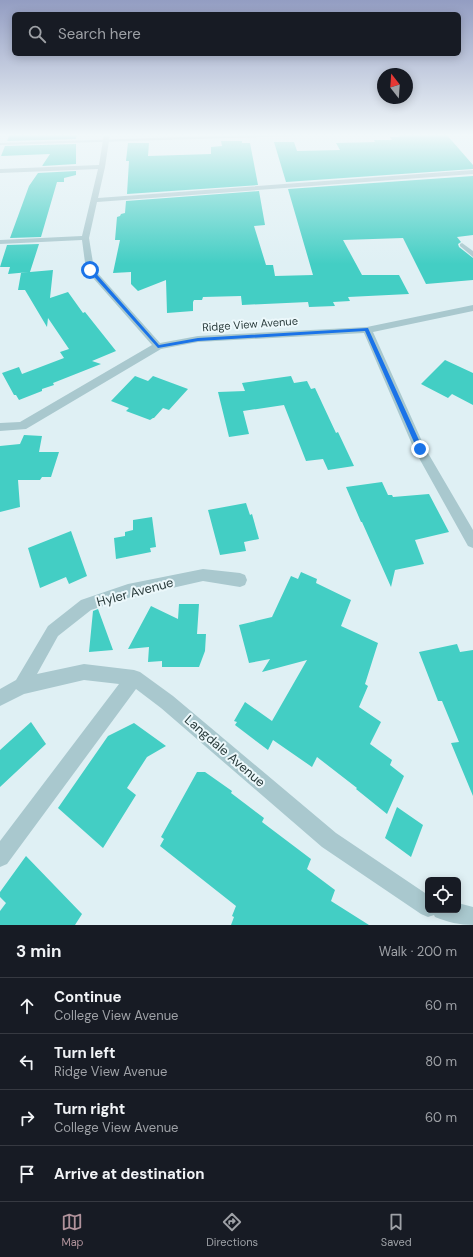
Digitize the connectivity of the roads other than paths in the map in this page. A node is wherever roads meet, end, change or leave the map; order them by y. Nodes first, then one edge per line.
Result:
1 (100, 177) edge
2 (403, 177) edge
3 (94, 200) junction
4 (85, 238) junction
5 (0, 242) edge
6 (462, 245) dead end
7 (473, 255) edge
8 (473, 308) edge
9 (367, 330) junction
10 (158, 346) junction
11 (0, 427) edge
12 (473, 542) edge
13 (240, 580) dead end
14 (134, 678) junction
15 (22, 686) junction
16 (0, 698) edge
17 (0, 857) edge
18 (425, 905) edge
19 (455, 913) edge
20 (473, 917) edge

1 - 3 street
2 - 3 street
3 - 4 street
4 - 5 street
4 - 10 street
6 - 7 lane
8 - 9 street, Ridge View Avenue
9 - 10 street, Ridge View Avenue
9 - 12 street
10 - 11 street, Ridge View Avenue
13 - 15 street, Hyler Avenue
14 - 15 street, Langdale Avenue
14 - 17 street
14 - 18 street, Langdale Avenue
15 - 16 street, Langdale Avenue
19 - 20 street

